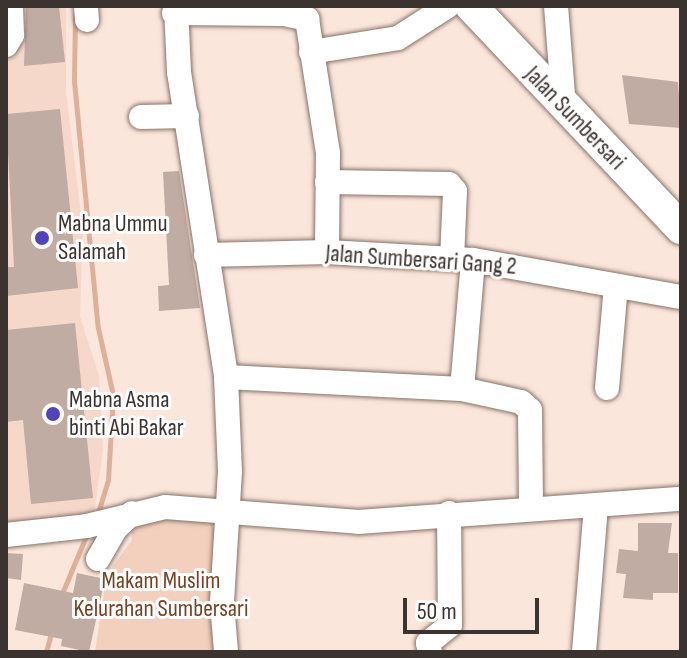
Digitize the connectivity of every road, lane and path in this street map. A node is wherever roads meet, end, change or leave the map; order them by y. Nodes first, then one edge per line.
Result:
1 (11, 6) edge
2 (471, 6) edge
3 (556, 6) edge
4 (175, 9) edge
5 (440, 13) edge
6 (6, 45) edge
7 (311, 52) junction
8 (549, 91) junction
9 (187, 116) junction
10 (141, 117) dead end
11 (327, 182) junction
12 (681, 228) edge
13 (327, 252) junction
14 (206, 255) junction
15 (463, 259) junction
16 (616, 286) junction
17 (681, 297) edge
18 (226, 377) junction
19 (607, 388) dead end
20 (462, 389) junction
21 (681, 499) edge
22 (596, 505) junction
23 (531, 508) junction
24 (134, 512) junction
25 (449, 513) junction
26 (227, 514) junction
27 (6, 535) edge
28 (98, 559) dead end
29 (226, 652) edge
30 (430, 652) edge
31 (584, 652) edge

1 - 6 street
2 - 8 main road, Jalan Sumbersari
3 - 8 street
4 - 7 street
4 - 9 street
5 - 7 street
7 - 11 street
8 - 12 main road, Jalan Sumbersari
9 - 10 street
9 - 14 street
11 - 13 street
11 - 15 street
13 - 14 street, Jalan Sumbersari Gang 2
13 - 15 street, Jalan Sumbersari Gang 2
14 - 18 street
15 - 16 street, Jalan Sumbersari Gang 2
15 - 20 street
16 - 17 street, Jalan Sumbersari Gang 2
16 - 19 street
18 - 20 street
18 - 26 street
20 - 23 street
21 - 22 street
22 - 23 street
22 - 31 street
23 - 25 street
24 - 26 street
24 - 27 street
24 - 28 street
25 - 26 street
25 - 30 street
26 - 29 street

